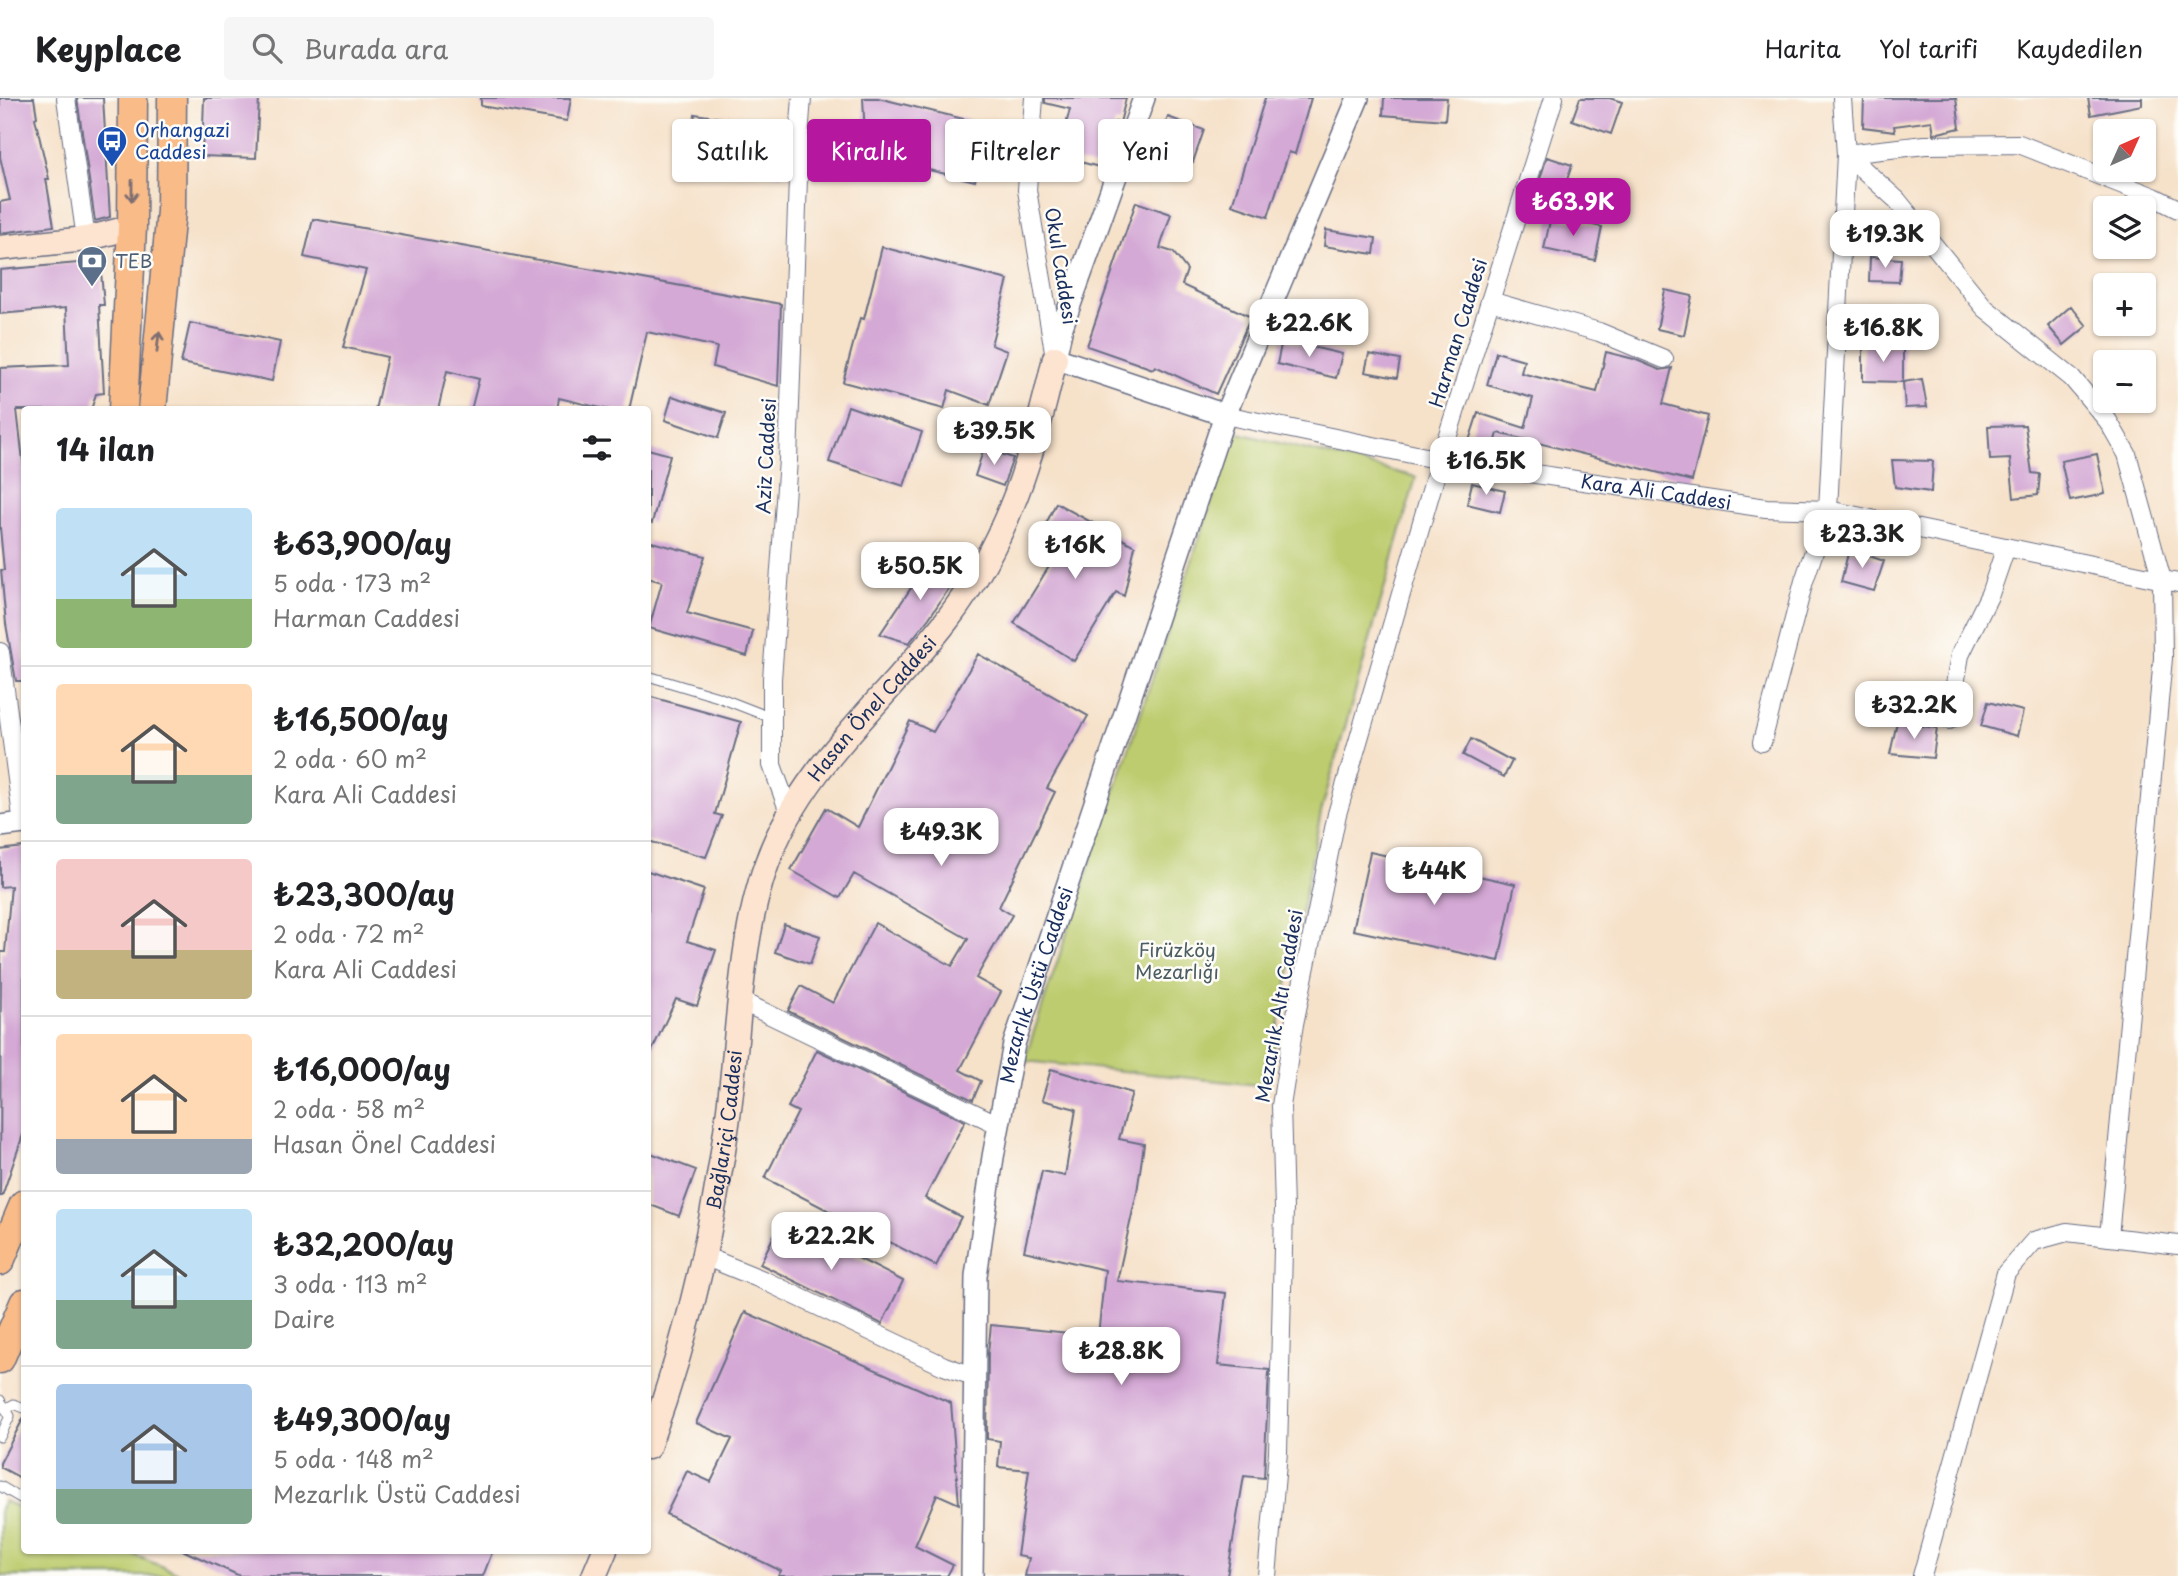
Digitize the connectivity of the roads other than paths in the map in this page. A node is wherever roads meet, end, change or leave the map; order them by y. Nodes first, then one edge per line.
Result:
1 (66, 98) edge
2 (133, 98) edge
3 (172, 98) edge
4 (803, 98) edge
5 (1034, 98) edge
6 (1144, 98) edge
7 (1358, 98) edge
8 (1554, 98) edge
9 (1842, 98) edge
10 (1846, 154) junction
11 (2178, 209) edge
12 (132, 227) junction
13 (86, 239) junction
14 (0, 248) edge
15 (1490, 301) junction
16 (1055, 358) junction
17 (1664, 359) dead end
18 (123, 406) edge
19 (152, 406) edge
20 (1225, 415) junction
21 (1440, 460) junction
22 (1828, 510) junction
23 (2006, 547) junction
24 (2170, 581) edge
25 (0, 652) edge
26 (651, 677) edge
27 (772, 718) junction
28 (1949, 720) dead end
29 (1762, 742) dead end
30 (21, 802) edge
31 (789, 813) junction
32 (21, 824) edge
33 (0, 826) edge
34 (741, 1001) junction
35 (999, 1125) junction
36 (21, 1211) edge
37 (2109, 1237) junction
38 (2178, 1245) edge
39 (704, 1256) junction
40 (0, 1261) edge
41 (21, 1310) edge
42 (0, 1359) edge
43 (976, 1377) junction
44 (0, 1400) edge
45 (21, 1407) edge
46 (5, 1409) junction
47 (0, 1437) edge
48 (651, 1439) edge
49 (0, 1486) edge
50 (21, 1498) edge
51 (603, 1554) edge
52 (594, 1576) edge
53 (972, 1576) edge
54 (1267, 1576) edge
55 (1922, 1576) edge

1 - 13 street
2 -> 12 main road
19 -> 3 main road
4 - 27 street, Aziz Caddesi
5 - 16 street, Okul Caddesi
6 - 16 street, Hasan Önel Caddesi
7 - 20 street, Mezarlık Üstü Caddesi
8 - 15 street, Harman Caddesi
9 - 10 street
10 - 11 street
10 - 22 street
10 - 24 street
12 - 13 main road
12 - 18 main road
13 - 14 main road
15 - 17 street
15 - 21 street, Harman Caddesi
16 - 20 street, Kara Ali Caddesi
16 - 31 main road, Hasan Önel Caddesi
20 - 21 street, Kara Ali Caddesi
20 - 35 street, Mezarlık Üstü Caddesi
21 - 22 street, Kara Ali Caddesi
21 - 54 street, Mezarlık Altı Caddesi
22 - 23 street, Kara Ali Caddesi
22 - 29 street
23 - 24 street, Kara Ali Caddesi
23 - 28 street
24 - 37 street
25 - 30 street
26 - 27 lane
27 - 31 street, Aziz Caddesi
31 - 34 main road, Bağlariçi Caddesi
32 - 33 street
34 - 35 street
34 - 39 main road, Bağlariçi Caddesi
35 - 43 street, Mezarlık Üstü Caddesi
36 - 40 main road
37 - 38 street
37 - 55 street
39 - 43 street
39 - 48 main road, Bağlariçi Caddesi
41 - 42 main road
43 - 53 street, Mezarlık Üstü Caddesi
44 - 46 lane
45 - 46 lane
46 - 47 lane
49 - 50 lane
51 - 52 main road

